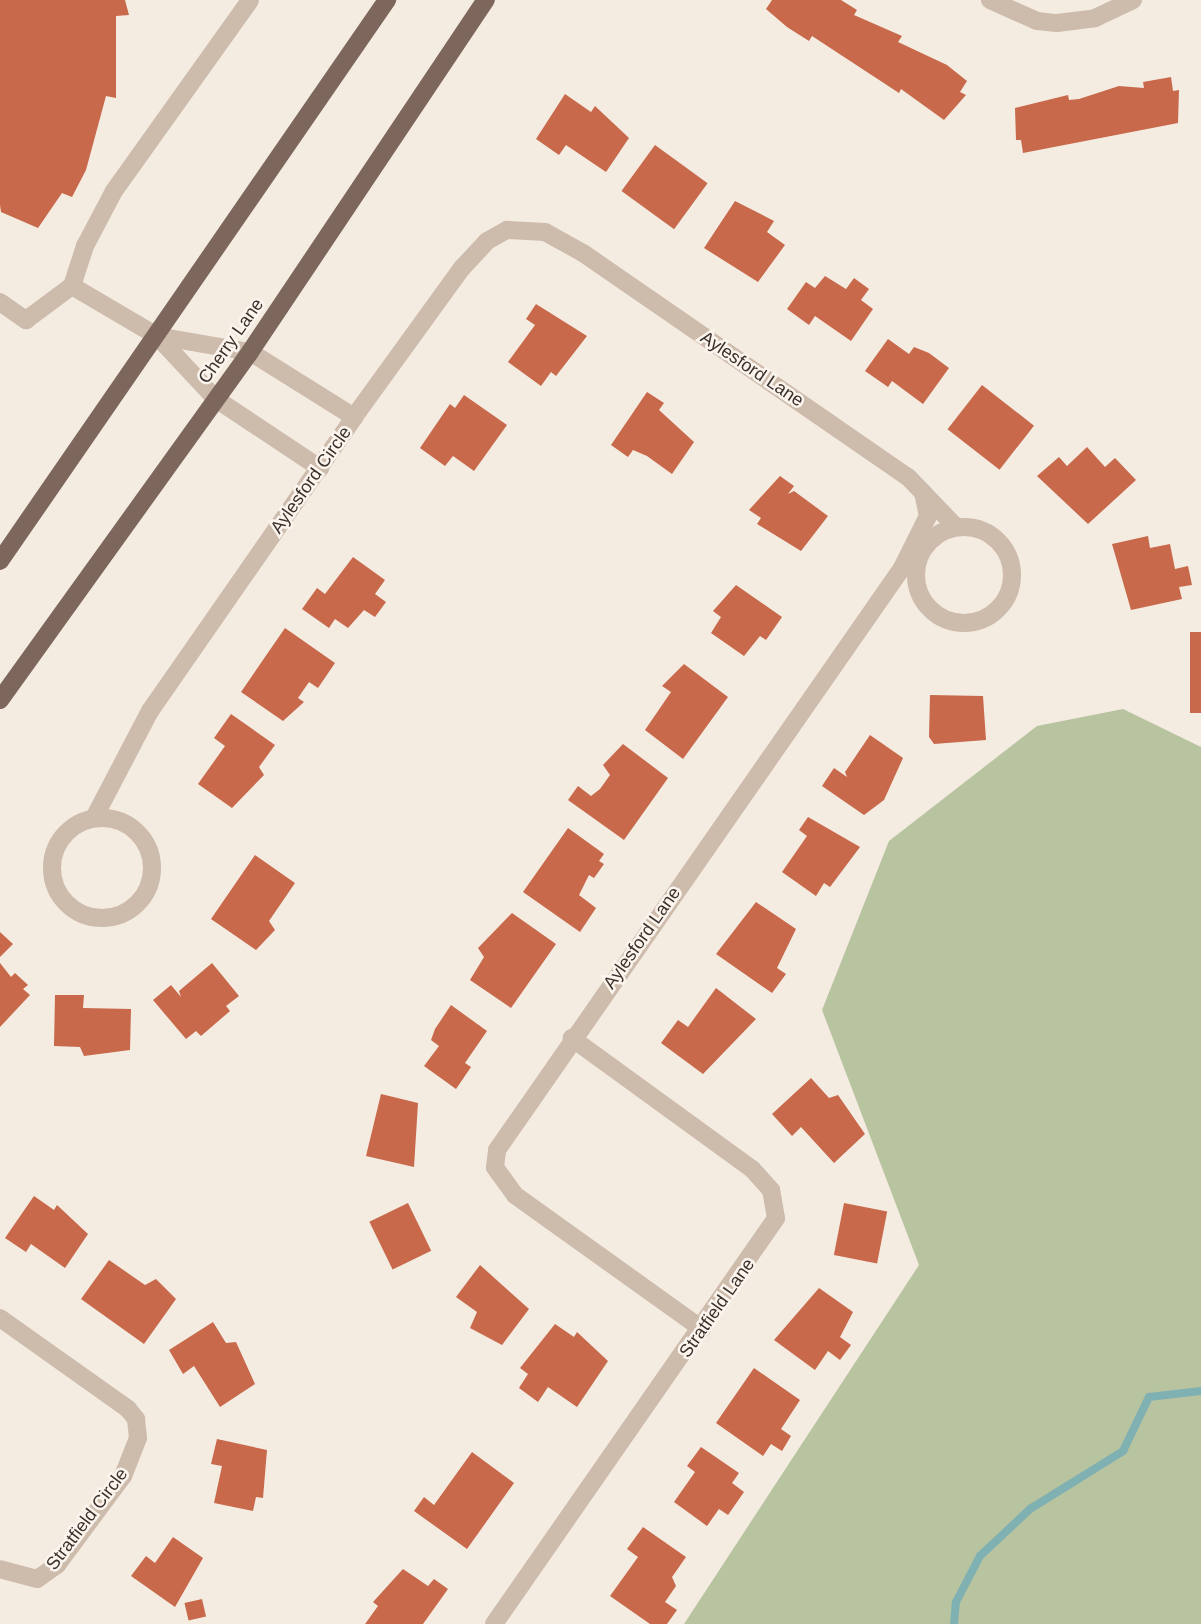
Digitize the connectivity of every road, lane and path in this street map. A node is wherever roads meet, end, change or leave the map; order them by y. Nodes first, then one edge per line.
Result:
1 (250, 0) edge
2 (387, 0) edge
3 (486, 0) edge
4 (990, 0) edge
5 (1133, 0) edge
6 (583, 253) joint
7 (72, 286) junction
8 (0, 302) edge
9 (158, 336) junction
10 (250, 352) junction
11 (216, 399) junction
12 (354, 417) junction
13 (320, 468) junction
14 (920, 488) junction
15 (957, 527) junction
16 (0, 561) edge
17 (0, 700) edge
18 (94, 818) junction
19 (572, 1038) junction
20 (0, 1318) edge
21 (702, 1329) junction
22 (0, 1569) edge
23 (495, 1624) edge

1 - 7 street
2 - 9 main road
3 - 10 main road, Cherry Lane
4 - 5 street
6 - 12 street, Aylesford Circle
6 - 14 street, Aylesford Lane
7 - 8 street
7 - 9 street
9 - 10 street
9 - 11 street
9 - 16 main road
10 - 11 main road, Cherry Lane
10 - 12 street
11 - 13 street
11 - 17 main road, Cherry Lane
12 - 13 street, Aylesford Circle
13 - 18 street, Aylesford Circle
14 - 15 street, Aylesford Lane
14 - 19 street, Aylesford Lane
15 - 15 street
18 - 18 street
19 - 21 street, Stratfield Lane
19 - 21 street, Aylesford Lane
20 - 22 street, Stratfield Circle
21 - 23 street, Stratfield Lane

